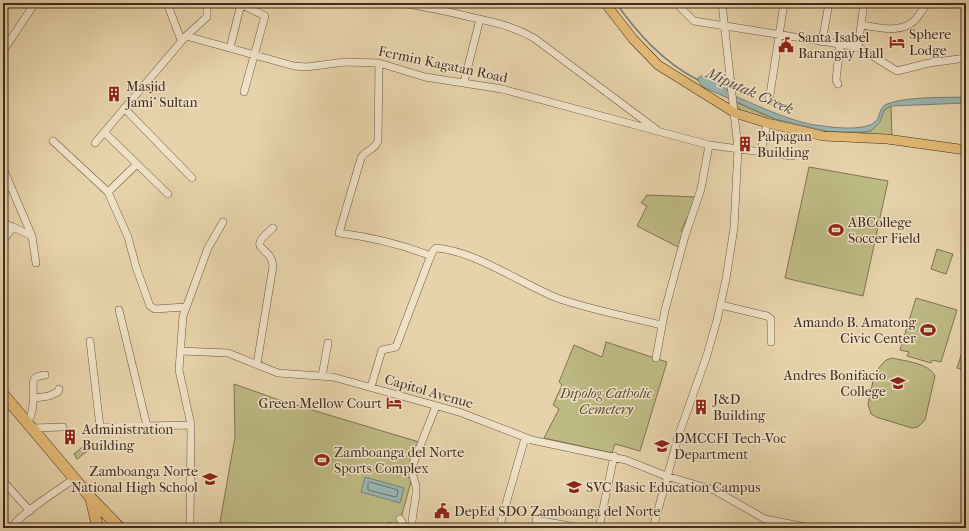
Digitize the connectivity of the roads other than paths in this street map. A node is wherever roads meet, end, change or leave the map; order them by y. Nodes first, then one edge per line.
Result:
1 (35, 3) edge
2 (167, 3) edge
3 (207, 3) edge
4 (399, 3) edge
5 (605, 3) edge
6 (676, 3) edge
7 (722, 3) edge
8 (784, 3) edge
9 (829, 3) edge
10 (864, 3) edge
11 (927, 3) edge
12 (239, 4) edge
13 (480, 19) junction
14 (861, 25) junction
15 (726, 27) junction
16 (779, 34) junction
17 (184, 38) junction
18 (822, 42) junction
19 (840, 44) junction
20 (858, 47) junction
21 (230, 48) junction
22 (3, 51) edge
23 (255, 55) junction
24 (966, 58) edge
25 (379, 63) junction
26 (464, 82) junction
27 (838, 84) dead end
28 (244, 92) dead end
29 (769, 101) dead end
30 (124, 108) junction
31 (735, 113) junction
32 (767, 124) junction
33 (104, 132) junction
34 (660, 133) junction
35 (53, 141) dead end
36 (95, 142) dead end
37 (709, 145) junction
38 (738, 148) junction
39 (966, 150) edge
40 (761, 152) junction
41 (792, 156) dead end
42 (137, 164) junction
43 (3, 168) edge
44 (192, 178) dead end
45 (10, 184) junction
46 (3, 192) edge
47 (108, 192) junction
48 (168, 194) dead end
49 (223, 222) dead end
50 (3, 223) edge
51 (13, 227) junction
52 (273, 228) dead end
53 (32, 236) junction
54 (3, 241) edge
55 (431, 256) junction
56 (36, 263) dead end
57 (721, 305) junction
58 (185, 308) junction
59 (119, 310) dead end
60 (661, 325) junction
61 (90, 341) dead end
62 (771, 342) dead end
63 (328, 344) dead end
64 (181, 351) junction
65 (656, 358) dead end
66 (257, 364) junction
67 (45, 375) dead end
68 (322, 376) junction
69 (371, 387) junction
70 (59, 389) dead end
71 (3, 394) edge
72 (35, 398) junction
73 (436, 406) junction
74 (30, 425) junction
75 (190, 425) junction
76 (147, 426) junction
77 (62, 427) dead end
78 (525, 438) junction
79 (614, 456) junction
80 (666, 476) junction
81 (74, 478) junction
82 (3, 481) edge
83 (90, 497) junction
84 (30, 510) junction
85 (109, 517) junction
86 (400, 519) dead end
87 (536, 520) dead end
88 (97, 526) edge
89 (12, 528) edge
90 (120, 528) edge
91 (190, 528) edge
92 (401, 528) edge
93 (411, 528) edge
94 (511, 528) edge
95 (581, 528) edge
96 (599, 528) edge
97 (653, 528) edge
98 (810, 528) edge

1 - 22 street
2 - 17 street
3 - 17 street
4 - 13 street
5 - 31 main road
6 - 15 street
7 - 15 street
8 - 16 street
9 - 18 street
10 - 14 street
11 - 14 street
12 - 21 street
12 - 23 street
13 - 26 street
13 - 34 street
14 - 20 street
15 - 16 street
15 - 31 street
16 - 18 street
16 - 29 street
17 - 21 street, Fermin Kagatan Road
17 - 30 street
18 - 19 street
19 - 20 street
19 - 27 street
20 - 24 street
21 - 23 street, Fermin Kagatan Road
23 - 25 street, Fermin Kagatan Road
23 - 28 street
25 - 26 street, Fermin Kagatan Road
25 - 55 street
26 - 34 street, Fermin Kagatan Road
30 - 33 street
30 - 44 street
31 - 32 main road
31 - 38 street
32 - 39 main road
32 - 40 street
33 - 36 street
33 - 42 street
34 - 37 street, Fermin Kagatan Road
35 - 47 street
37 - 38 street, Fermin Kagatan Road
37 - 60 street
38 - 40 street, Fermin Kagatan Road
38 - 57 street
40 - 41 street, Fermin Kagatan Road
42 - 47 street
42 - 48 street
43 - 45 street
45 - 46 street
45 - 53 street
47 - 58 street
49 - 58 street
50 - 51 street
51 - 53 street
51 - 54 street
52 - 66 street
53 - 56 street
55 - 60 street
55 - 69 street
57 - 62 street
57 - 80 street
58 - 64 street
59 - 76 street
60 - 65 street
61 - 76 street
63 - 68 street
64 - 66 street, Capitol Avenue
64 - 75 street
66 - 68 street, Capitol Avenue
67 - 72 street
68 - 69 street, Capitol Avenue
69 - 73 street, Capitol Avenue
70 - 72 street
71 - 74 highway
72 - 74 street
73 - 78 street, Capitol Avenue
73 - 93 street
74 - 77 street
74 - 81 highway
75 - 76 street
75 - 91 street
78 - 79 street, Capitol Avenue
78 - 94 street
79 - 80 street, Capitol Avenue
79 - 96 street
80 - 97 street
80 - 98 street, Capitol Avenue
81 - 83 highway
81 - 84 street
82 - 84 street
83 - 85 highway
83 - 88 highway
84 - 89 street
85 - 88 highway
85 - 90 highway
86 - 92 street
87 - 95 street

